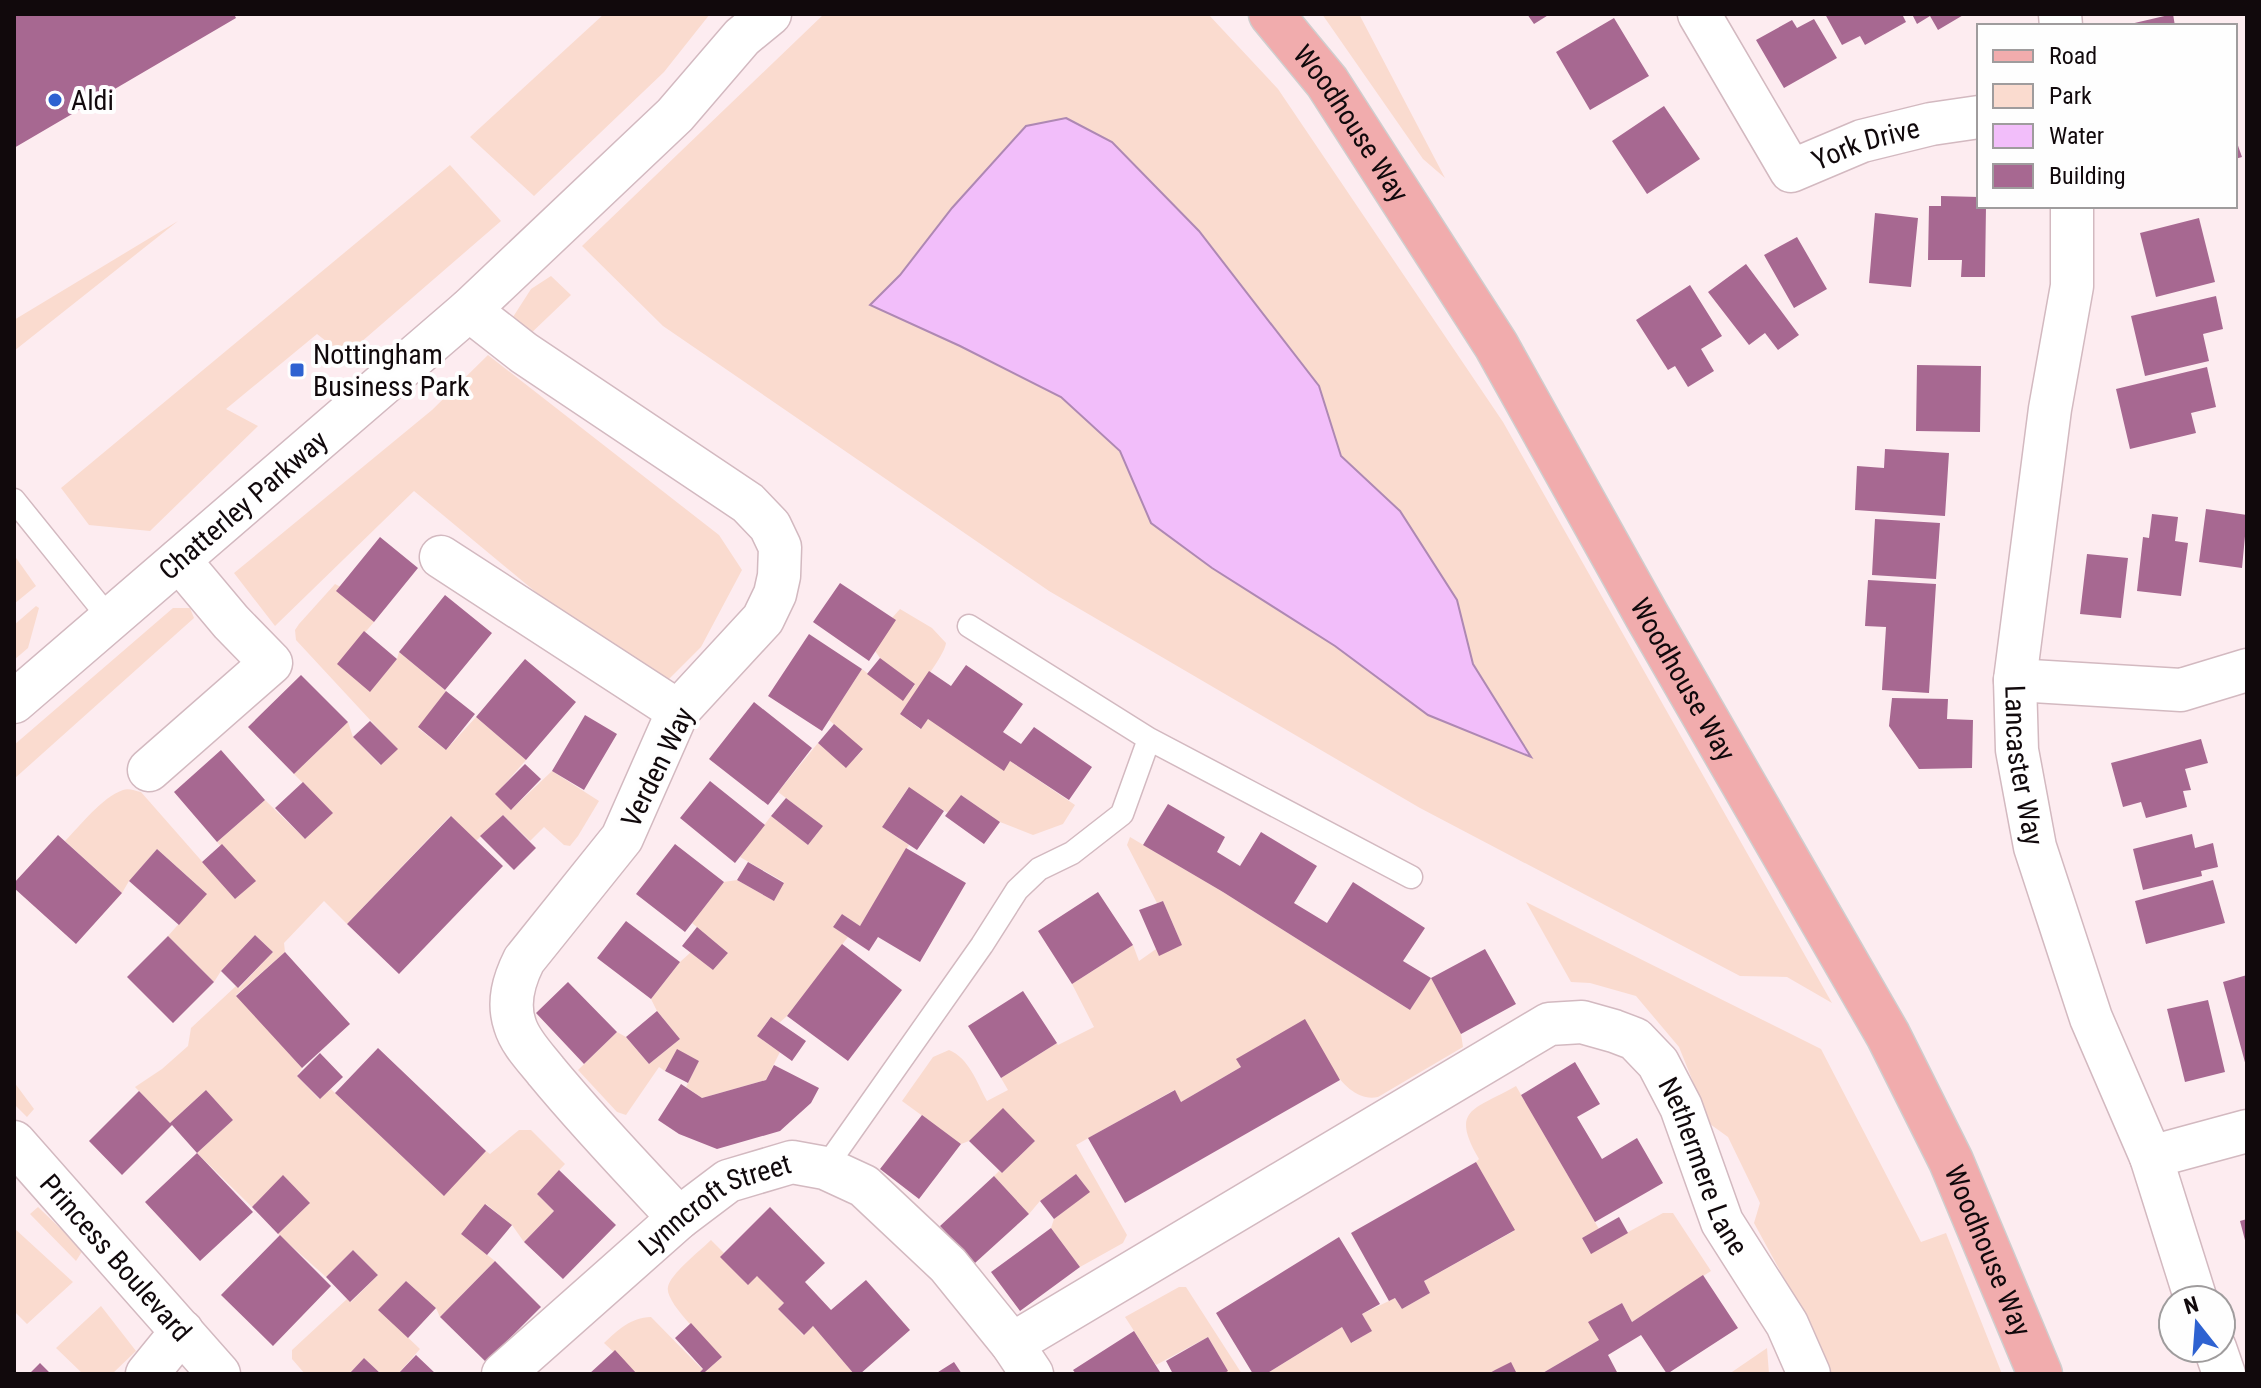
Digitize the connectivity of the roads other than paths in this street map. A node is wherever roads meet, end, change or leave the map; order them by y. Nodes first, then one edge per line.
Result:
1 (1271, 14) edge
2 (1699, 14) edge
3 (755, 22) edge
4 (1977, 117) edge
5 (2072, 208) edge
6 (469, 310) junction
7 (14, 500) edge
8 (441, 557) dead end
9 (179, 560) junction
10 (110, 619) junction
11 (969, 626) dead end
12 (2247, 670) edge
13 (2015, 680) junction
14 (14, 702) edge
15 (678, 711) junction
16 (1149, 739) junction
17 (149, 770) dead end
18 (1411, 877) dead end
19 (2247, 1131) edge
20 (14, 1142) edge
21 (2151, 1157) junction
22 (825, 1168) junction
23 (679, 1218) junction
24 (2191, 1284) edge
25 (182, 1331) junction
26 (1022, 1359) edge
27 (147, 1374) edge
28 (219, 1374) edge
29 (503, 1374) edge
30 (1809, 1374) edge
31 (2040, 1374) edge

1 - 31 main road, Woodhouse Way
2 - 4 street, York Drive
3 - 6 street, Chatterley Parkway
5 - 13 street, Lancaster Way
6 - 9 street, Chatterley Parkway
6 - 15 street, Verden Way
7 - 10 lane
8 - 15 street
9 - 10 street, Chatterley Parkway
9 - 17 street
10 - 14 street, Chatterley Parkway
11 - 16 lane
12 - 13 street
13 - 21 street, Lancaster Way
15 - 23 street, Verden Way
16 - 18 lane
16 - 22 lane
19 - 21 street
20 - 25 street, Princess Boulevard
21 - 24 street, Lancaster Way
22 - 23 street, Lynncroft Street
22 - 26 street, Lynncroft Street
23 - 29 street, Lynncroft Street
25 - 27 street
25 - 28 street, Princess Boulevard
26 - 30 street, Nethermere Lane

